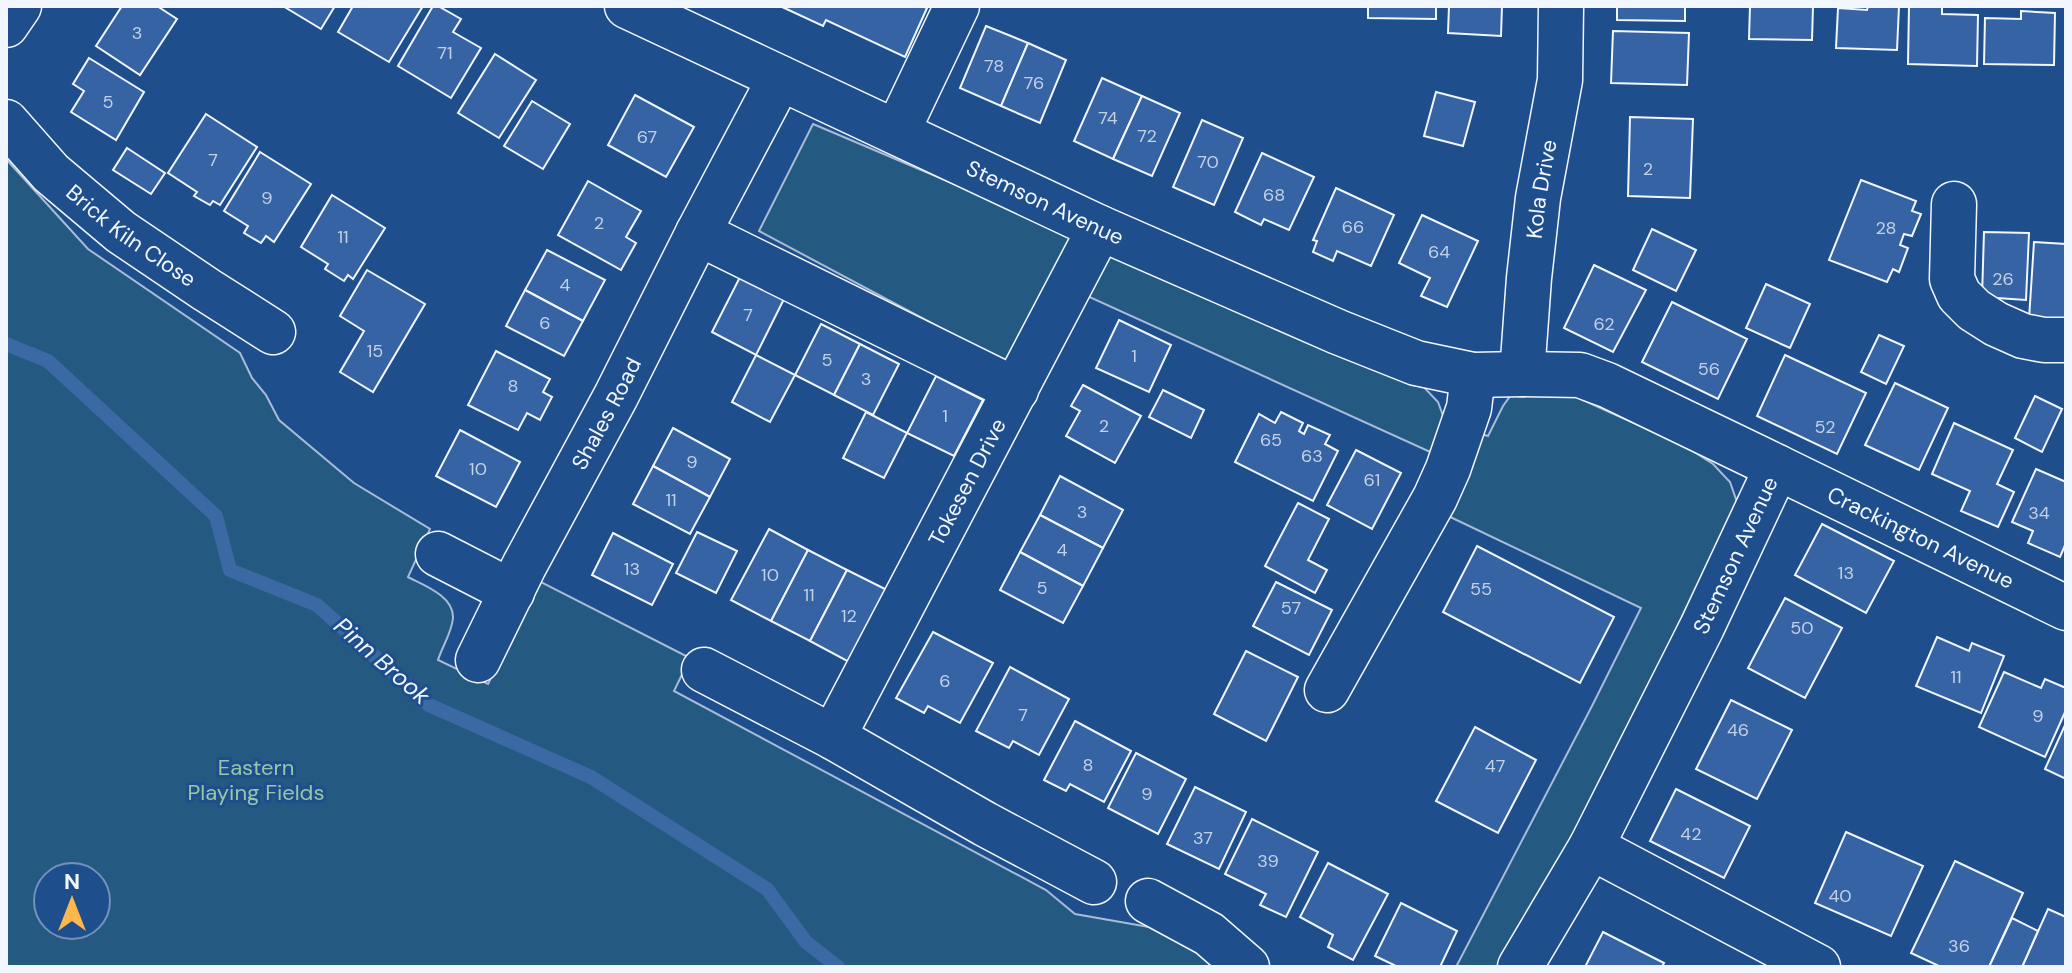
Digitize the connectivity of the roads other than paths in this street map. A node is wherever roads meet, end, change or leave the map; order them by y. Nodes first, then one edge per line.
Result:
1 (19, 6) edge
2 (627, 6) edge
3 (957, 6) edge
4 (1561, 6) edge
5 (6, 25) edge
6 (780, 78) junction
7 (6, 122) edge
8 (897, 132) junction
9 (1954, 204) dead end
10 (1100, 228) junction
11 (698, 233) junction
12 (273, 332) dead end
13 (2066, 340) edge
14 (1522, 374) junction
15 (1473, 375) junction
16 (1016, 390) junction
17 (1777, 467) junction
18 (438, 554) dead end
19 (512, 592) junction
20 (2066, 608) edge
21 (478, 660) dead end
22 (704, 670) dead end
23 (1327, 690) dead end
24 (833, 737) junction
25 (1591, 847) junction
26 (1094, 882) dead end
27 (1148, 901) dead end
28 (1247, 967) edge
29 (1520, 967) edge
30 (1818, 967) edge

1 - 5 street
2 - 6 street, Stemson Avenue
3 - 8 street
4 - 14 street, Kola Drive
6 - 8 street, Stemson Avenue
6 - 11 street, Shales Road
7 - 12 street, Brick Kiln Close
8 - 10 street, Stemson Avenue
9 - 13 street
10 - 15 street, Stemson Avenue
10 - 16 street, Tokesen Drive
11 - 16 street
11 - 19 street, Shales Road
14 - 15 street, Stemson Avenue
14 - 17 street, Stemson Avenue
15 - 23 street
16 - 24 street, Tokesen Drive
17 - 20 street, Crackington Avenue
17 - 25 street, Stemson Avenue
18 - 19 street
19 - 21 street, Shales Road
22 - 24 street
24 - 26 street
25 - 29 street, Stemson Avenue
25 - 30 street
27 - 28 street

